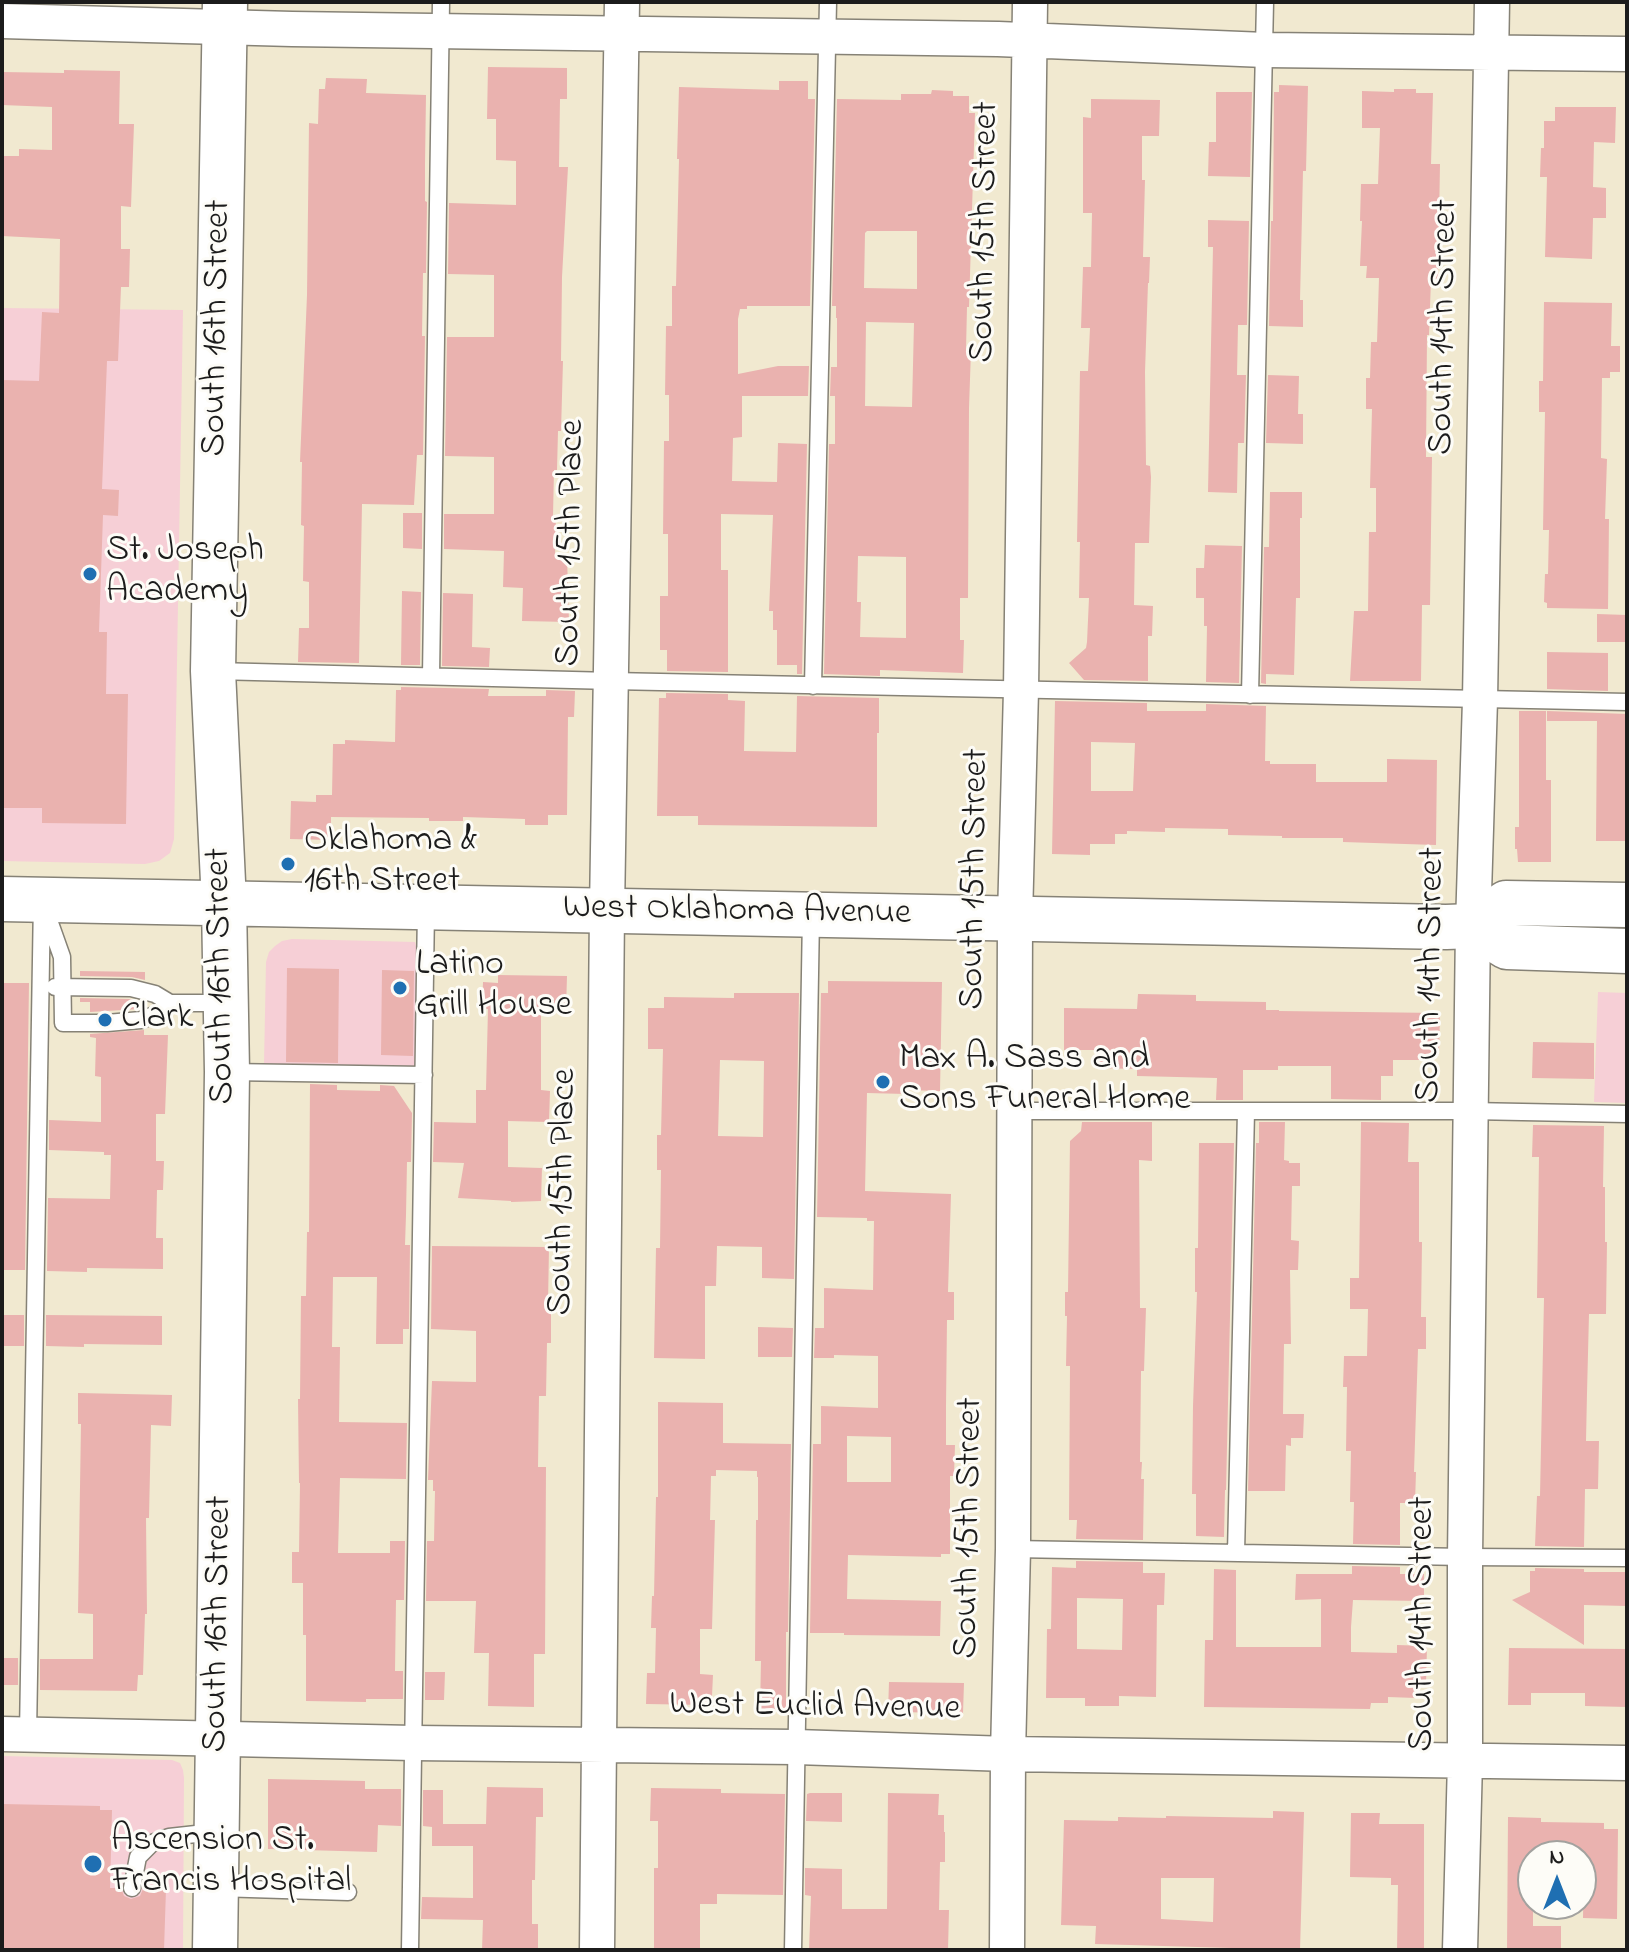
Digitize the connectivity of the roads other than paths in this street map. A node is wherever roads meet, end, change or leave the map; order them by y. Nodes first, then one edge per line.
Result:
1 (828, 2) edge
2 (1030, 2) edge
3 (1265, 2) edge
4 (1492, 2) edge
5 (225, 14) edge
6 (441, 17) edge
7 (621, 18) edge
8 (2, 21) edge
9 (828, 36) junction
10 (1029, 41) junction
11 (1265, 50) junction
12 (1491, 51) junction
13 (1627, 54) edge
14 (213, 671) junction
15 (431, 676) junction
16 (612, 681) junction
17 (813, 686) junction
18 (1021, 690) junction
19 (1250, 695) junction
20 (1480, 700) junction
21 (1627, 702) edge
22 (22, 900) edge
23 (224, 903) junction
24 (1627, 905) edge
25 (426, 907) junction
26 (607, 910) junction
27 (811, 914) junction
28 (1015, 918) junction
29 (1473, 926) junction
30 (1627, 951) edge
31 (40, 987) junction
32 (64, 987) junction
33 (170, 1003) junction
34 (226, 1003) junction
35 (227, 1072) junction
36 (424, 1075) junction
37 (1013, 1111) junction
38 (1246, 1111) junction
39 (1470, 1111) junction
40 (1627, 1114) edge
41 (1013, 1549) junction
42 (1236, 1553) junction
43 (1465, 1557) junction
44 (1627, 1558) edge
45 (15, 1734) edge
46 (218, 1738) junction
47 (413, 1743) junction
48 (600, 1744) junction
49 (796, 1747) junction
50 (1008, 1754) junction
51 (1465, 1761) junction
52 (1627, 1763) edge
53 (216, 1832) junction
54 (132, 1888) dead end
55 (216, 1888) junction
56 (348, 1892) dead end
57 (215, 1950) edge
58 (410, 1950) edge
59 (597, 1950) edge
60 (793, 1950) edge
61 (1007, 1950) edge
62 (1460, 1950) edge

1 - 9 lane
2 - 10 street, South 15th Street
3 - 11 lane
4 - 12 street, South 14th Street
5 - 6 street
5 - 8 street
5 - 14 street, South 16th Street
6 - 7 street
6 - 15 lane
7 - 9 street
7 - 16 street, South 15th Place
9 - 10 street
9 - 17 lane
10 - 11 street
10 - 18 street, South 15th Street
11 - 12 street
11 - 19 lane
12 - 13 street
12 - 20 street, South 14th Street
14 - 15 lane
14 - 23 street, South 16th Street
15 - 16 lane
16 - 17 lane
16 - 26 street, South 15th Place
17 - 18 lane
18 - 19 lane
18 - 28 street, South 15th Street
19 - 20 lane
20 - 21 lane
20 - 29 street, South 14th Street
22 - 23 street, West Oklahoma Avenue
22 - 31 lane
22 - 32 lane
23 - 25 street, West Oklahoma Avenue
23 - 34 street, South 16th Street
24 - 29 street
25 - 26 street, West Oklahoma Avenue
25 - 36 lane
26 - 27 street, West Oklahoma Avenue
26 - 48 street, South 15th Place
27 - 28 street, West Oklahoma Avenue
27 - 49 lane
28 - 29 street, West Oklahoma Avenue
28 - 37 street, South 15th Street
29 - 30 street
29 - 39 street, South 14th Street
31 - 32 lane
31 - 45 lane
32 - 33 lane
32 - 33 lane
33 - 34 lane
34 - 35 street, South 16th Street
35 - 36 lane
35 - 46 street, South 16th Street
36 - 47 lane
37 - 38 lane
37 - 41 street, South 15th Street
38 - 39 lane
38 - 42 lane
39 - 40 lane
39 - 43 street, South 14th Street
41 - 42 lane
41 - 50 street, South 15th Street
42 - 43 lane
43 - 44 lane
43 - 51 street, South 14th Street
45 - 46 street, West Euclid Avenue
46 - 47 street, West Euclid Avenue
46 - 53 street, South 16th Street
47 - 48 street, West Euclid Avenue
47 - 58 lane
48 - 49 street, West Euclid Avenue
48 - 59 street, South 15th Place
49 - 50 street, West Euclid Avenue
49 - 60 lane
50 - 51 street, West Euclid Avenue
50 - 61 street, South 15th Street
51 - 52 street, West Euclid Avenue
51 - 62 street, South 14th Street
53 - 54 lane
53 - 55 street, South 16th Street
55 - 56 lane
55 - 57 street, South 16th Street

